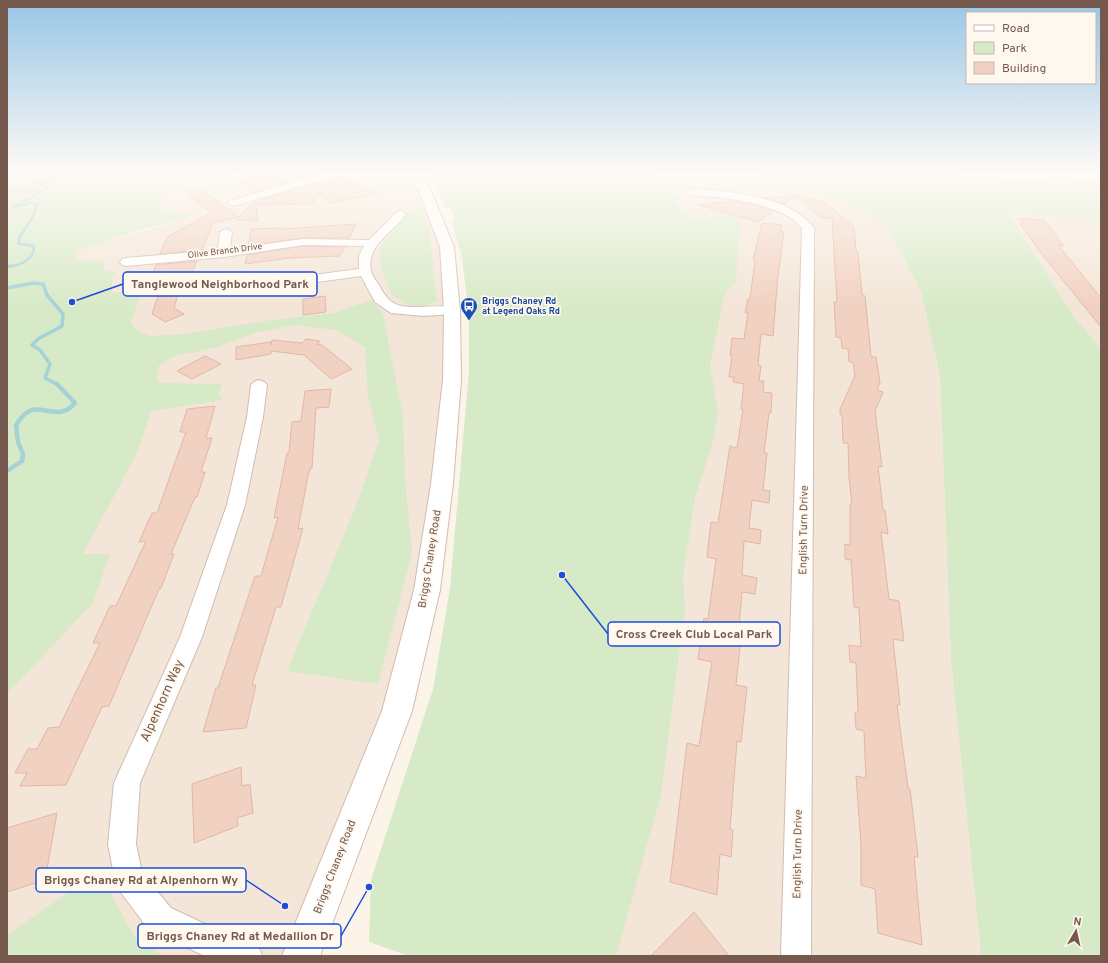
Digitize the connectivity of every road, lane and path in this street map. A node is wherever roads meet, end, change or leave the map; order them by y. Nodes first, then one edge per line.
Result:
1 (397, 218) edge
2 (435, 218) edge
3 (798, 218) edge
4 (226, 232) dead end
5 (372, 243) junction
6 (224, 253) junction
7 (126, 262) dead end
8 (365, 272) junction
9 (222, 291) dead end
10 (452, 311) junction
11 (259, 385) dead end
12 (247, 956) edge
13 (301, 956) edge
14 (796, 956) edge

1 - 5 street
2 - 10 main road, Briggs Chaney Road
3 - 14 street, English Turn Drive
4 - 6 street
5 - 6 street, Olive Branch Drive
5 - 8 street
6 - 7 street, Olive Branch Drive
8 - 9 street
8 - 10 street
10 - 13 main road, Briggs Chaney Road
11 - 12 street, Alpenhorn Way

